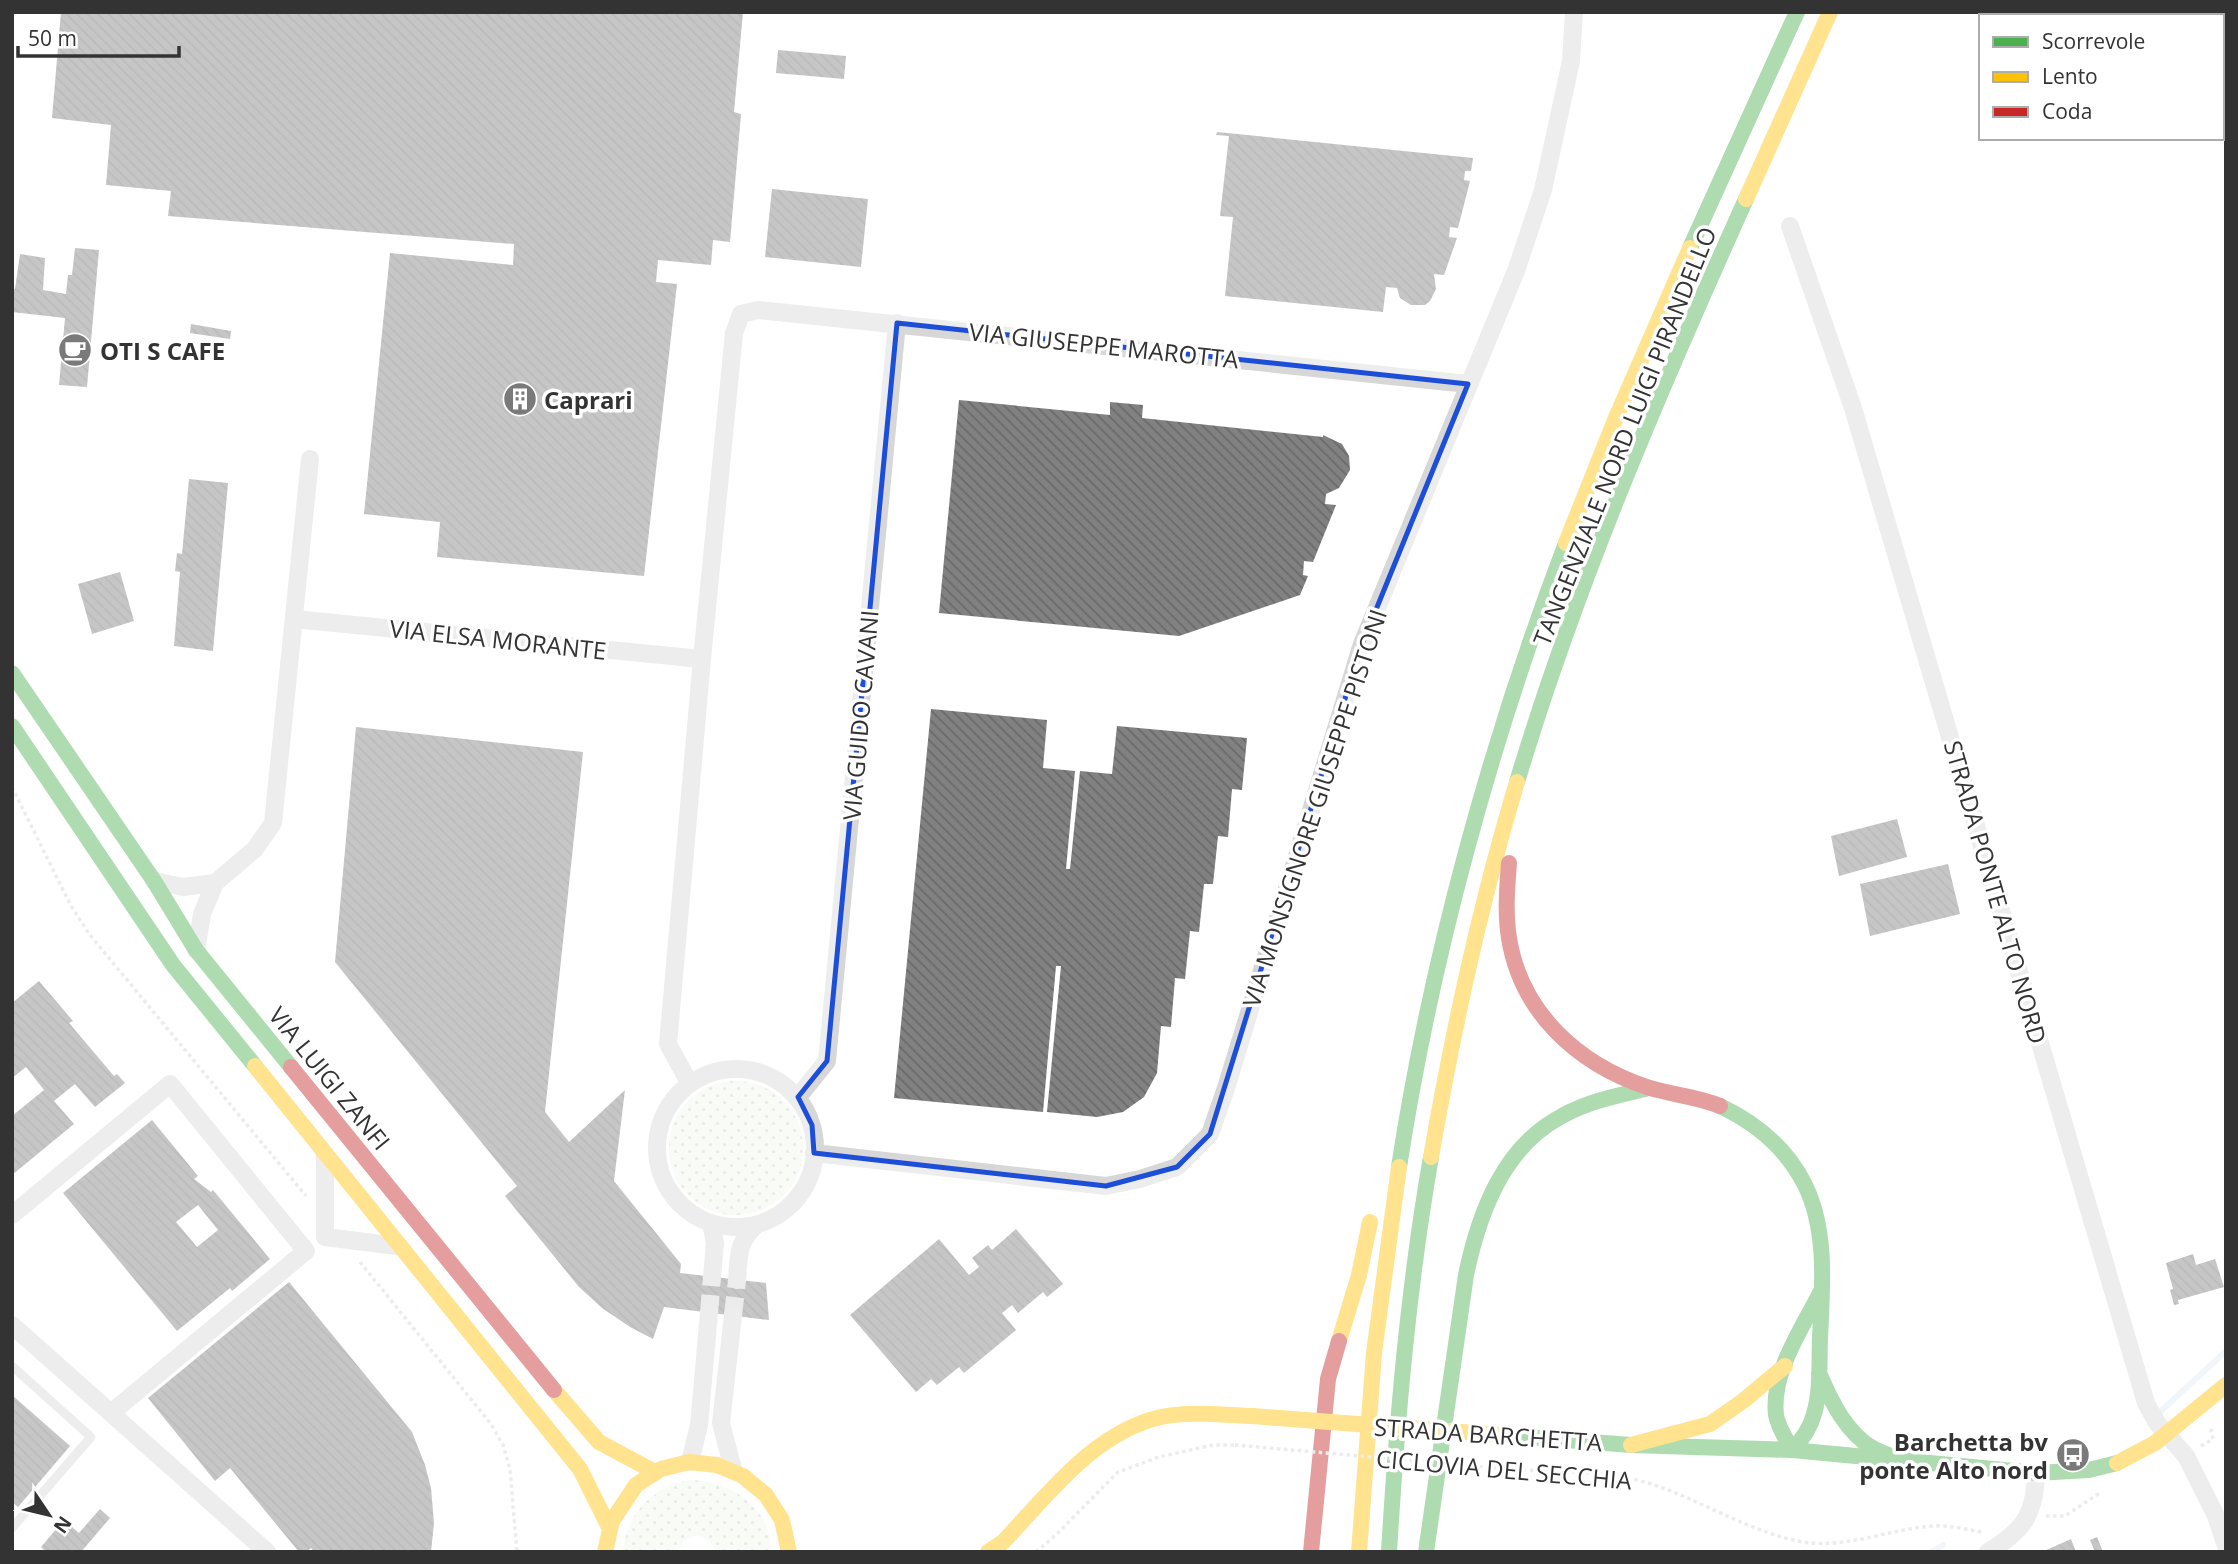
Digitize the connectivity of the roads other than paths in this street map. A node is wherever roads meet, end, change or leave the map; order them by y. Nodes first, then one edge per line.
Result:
1 (1574, 12) edge
2 (1797, 12) edge
3 (1830, 12) edge
4 (1790, 226) dead end
5 (897, 323) junction
6 (1468, 384) junction
7 (310, 458) dead end
8 (294, 619) junction
9 (702, 659) junction
10 (12, 673) edge
11 (12, 726) edge
12 (1525, 759) junction
13 (154, 881) junction
14 (215, 883) junction
15 (197, 950) junction
16 (690, 1084) junction
17 (1649, 1088) junction
18 (1411, 1091) junction
19 (798, 1097) junction
20 (814, 1153) junction
21 (325, 1156) junction
22 (1381, 1183) dead end
23 (1372, 1209) dead end
24 (12, 1215) edge
25 (710, 1223) junction
26 (756, 1225) junction
27 (330, 1232) junction
28 (397, 1246) junction
29 (306, 1251) junction
30 (712, 1277) tunnel mouth
31 (737, 1280) tunnel mouth
32 (1822, 1291) junction
33 (709, 1313) tunnel mouth
34 (733, 1315) tunnel mouth
35 (12, 1325) edge
36 (12, 1366) edge
37 (1785, 1366) junction
38 (1819, 1373) junction
39 (2226, 1385) edge
40 (111, 1413) junction
41 (2166, 1435) junction
42 (1631, 1445) junction
43 (1791, 1450) junction
44 (690, 1462) junction
45 (1911, 1463) junction
46 (733, 1469) junction
47 (655, 1472) junction
48 (2036, 1474) junction
49 (609, 1527) junction
50 (12, 1528) edge
51 (2226, 1546) edge
52 (793, 1547) edge
53 (267, 1552) edge
54 (605, 1552) edge
55 (988, 1552) edge
56 (1311, 1552) edge
57 (1359, 1552) edge
58 (1389, 1552) edge
59 (1426, 1552) edge
60 (1988, 1552) edge

1 - 6 street, VIA MONSIGNORE GIUSEPPE PISTONI
2 - 18 main road, TANGENZIALE NORD LUIGI PIRANDELLO
3 - 12 main road, TANGENZIALE NORD LUIGI PIRANDELLO
4 - 41 street, STRADA PONTE ALTO NORD
5 - 6 street, VIA GIUSEPPE MAROTTA
5 - 9 street, VIA GIUSEPPE MAROTTA
5 - 19 street, VIA GUIDO CAVANI
6 - 20 street, VIA MONSIGNORE GIUSEPPE PISTONI
7 - 8 street
8 - 9 street, VIA ELSA MORANTE
8 - 14 street
9 - 16 street
10 - 13 main road, VIA LUIGI ZANFI
11 - 21 main road
12 - 17 main road
12 - 58 main road, TANGENZIALE NORD LUIGI PIRANDELLO
13 - 14 street
13 - 15 main road, VIA LUIGI ZANFI
14 - 15 street
15 - 47 main road, VIA LUIGI ZANFI
16 - 19 street
16 - 25 street
17 - 32 main road
17 - 59 main road
18 - 22 main road
18 - 57 main road, TANGENZIALE NORD LUIGI PIRANDELLO
19 - 20 street
20 - 26 street
21 - 27 street
21 - 28 main road
23 - 56 main road
24 - 29 street
25 - 26 street
25 - 30 street
26 - 31 street
27 - 28 street
27 - 29 street
28 - 49 main road
29 - 40 street
32 - 37 main road
32 - 38 main road
33 - 44 street
34 - 46 street
35 - 40 street
36 - 50 lane
37 - 42 main road
37 - 43 main road
38 - 43 main road
38 - 45 main road
39 - 41 main road, STRADA BARCHETTA
40 - 53 street
41 - 48 main road, STRADA BARCHETTA
41 - 51 street, STRADA PONTE ALTO NORD
42 - 43 main road, STRADA BARCHETTA
42 - 55 main road, STRADA BARCHETTA, bridge
43 - 45 main road, STRADA BARCHETTA
44 - 46 main road
44 - 47 main road
45 - 48 main road, STRADA BARCHETTA
46 - 52 main road
47 - 49 main road
48 - 60 street
49 - 54 main road

